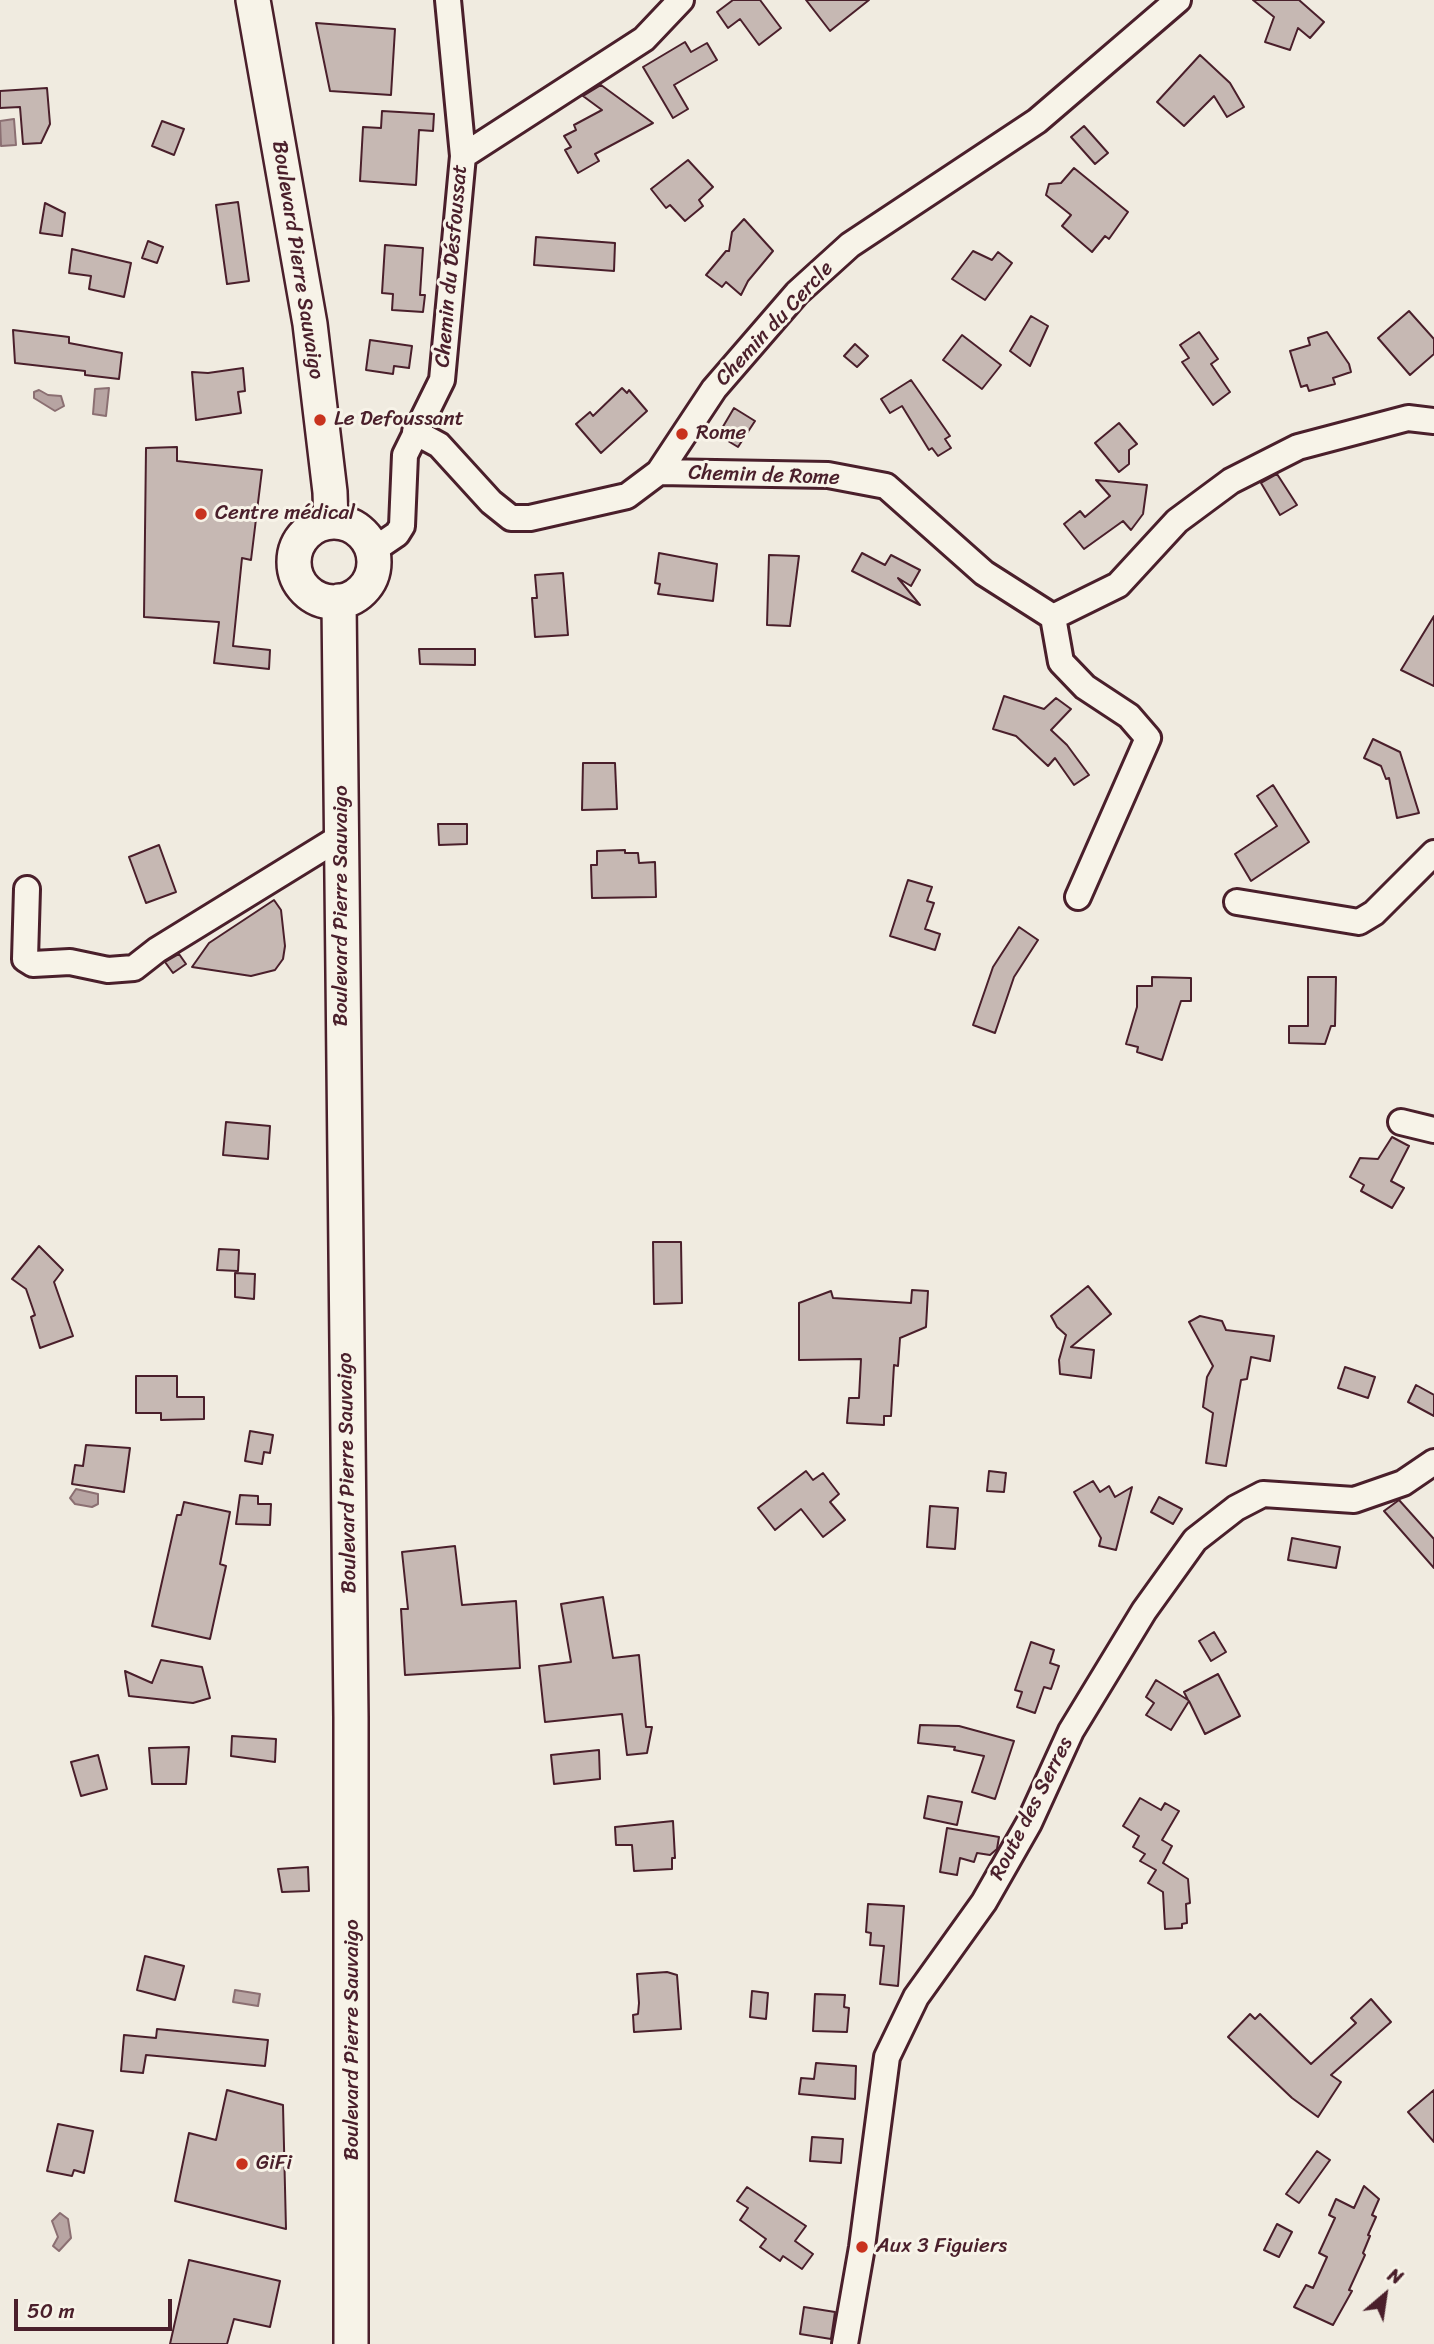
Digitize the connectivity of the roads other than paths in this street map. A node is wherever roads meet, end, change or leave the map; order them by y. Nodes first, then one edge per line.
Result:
1 (253, 0) edge
2 (447, 0) edge
3 (681, 0) edge
4 (1178, 0) edge
5 (463, 156) junction
6 (1434, 421) edge
7 (415, 432) junction
8 (659, 472) junction
9 (331, 522) junction
10 (372, 551) junction
11 (339, 601) junction
12 (1053, 617) junction
13 (342, 836) junction
14 (1434, 853) edge
15 (27, 889) dead end
16 (1078, 897) dead end
17 (1237, 902) dead end
18 (1401, 1122) dead end
19 (1434, 1130) edge
20 (1434, 1462) edge
21 (351, 2344) edge
22 (845, 2344) edge

1 - 9 main road, Boulevard Pierre Sauvaigo
2 - 5 street, Chemin du Désfoussat
3 - 5 street
4 - 8 street, Chemin du Cercle
5 - 7 street, Chemin du Désfoussat
6 - 12 street
7 - 8 street, Chemin du Cercle
7 - 10 street, Chemin du Désfoussat
8 - 12 street, Chemin de Rome
9 - 10 main road
9 - 11 main road
10 - 11 main road
11 - 13 main road, Boulevard Pierre Sauvaigo
12 - 16 street
13 - 15 street
13 - 21 main road, Boulevard Pierre Sauvaigo
14 - 17 street
18 - 19 street
20 - 22 street, Route des Serres

